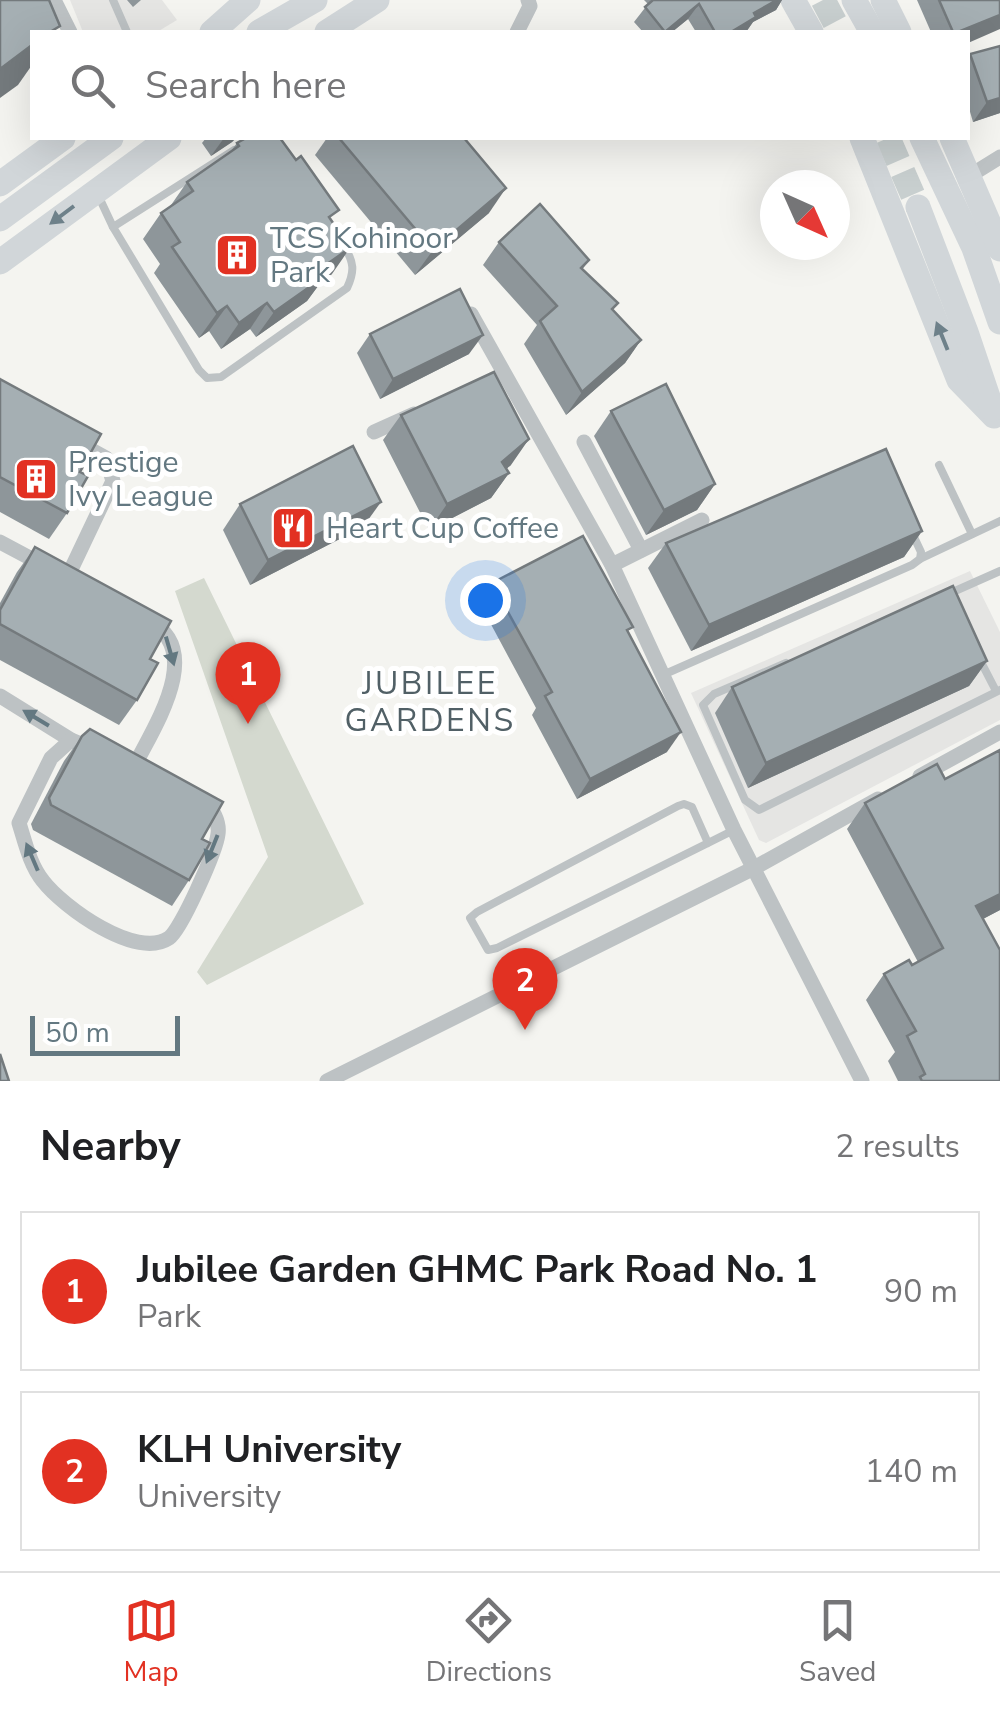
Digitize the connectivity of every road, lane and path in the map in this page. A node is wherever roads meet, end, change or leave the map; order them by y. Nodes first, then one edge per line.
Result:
1 (54, 0) edge
2 (112, 0) edge
3 (248, 0) edge
4 (314, 0) edge
5 (378, 0) edge
6 (528, 0) edge
7 (793, 0) edge
8 (854, 0) edge
9 (884, 1) edge
10 (69, 30) edge
11 (127, 30) edge
12 (214, 30) edge
13 (262, 30) edge
14 (330, 30) edge
15 (518, 30) edge
16 (810, 30) edge
17 (871, 30) edge
18 (898, 30) edge
19 (60, 140) edge
20 (107, 140) edge
21 (167, 140) edge
22 (863, 140) edge
23 (923, 140) edge
24 (953, 140) edge
25 (238, 148) edge
26 (1000, 157) edge
27 (970, 175) junction
28 (0, 184) edge
29 (96, 190) junction
30 (918, 207) tunnel mouth
31 (0, 219) edge
32 (113, 227) junction
33 (342, 243) edge
34 (1000, 250) edge
35 (0, 262) edge
36 (462, 297) edge
37 (1000, 322) edge
38 (504, 372) junction
39 (488, 380) edge
40 (422, 410) edge
41 (997, 424) edge
42 (374, 432) dead end
43 (62, 435) edge
44 (584, 442) dead end
45 (939, 465) dead end
46 (702, 520) dead end
47 (1000, 520) edge
48 (907, 521) edge
49 (972, 534) junction
50 (0, 542) edge
51 (641, 550) junction
52 (920, 559) junction
53 (612, 565) junction
54 (1000, 573) edge
55 (68, 578) junction
56 (83, 586) edge
57 (130, 611) edge
58 (956, 611) edge
59 (972, 643) edge
60 (800, 657) edge
61 (664, 674) junction
62 (998, 691) edge
63 (0, 696) edge
64 (1000, 732) edge
65 (71, 740) junction
66 (134, 767) junction
67 (152, 776) edge
68 (902, 786) edge
69 (187, 792) edge
70 (885, 795) edge
71 (734, 830) junction
72 (708, 842) junction
73 (754, 868) junction
74 (327, 1081) edge
75 (862, 1081) edge

1 - 10 street
2 - 11 lane
3 - 12 main road
4 - 13 main road
5 - 14 main road
6 - 15 street
7 - 16 main road
8 - 17 main road
9 - 18 main road
19 - 28 main road
20 - 31 main road
21 - 29 main road
41 -> 22 main road
23 - 37 main road
24 - 27 main road
25 - 32 lane
26 - 27 street
27 - 34 main road
29 - 32 lane
29 -> 35 main road
30 - 41 main road
32 - 33 lane
36 - 38 street
38 - 39 street
38 - 53 street
40 - 42 street
43 - 55 street
44 - 51 street
45 - 49 lane
46 - 51 street
47 - 49 lane
48 - 52 lane
49 - 52 lane
50 - 55 street
51 - 53 street
52 - 61 lane
53 - 61 street
54 - 58 lane
55 - 56 street
57 -> 66 street
59 - 62 lane
60 - 62 lane
61 - 71 street
65 -> 63 street
64 - 68 street
65 - 66 street
69 -> 65 street
66 - 67 street
70 - 73 street
71 - 72 lane
71 - 73 street
72 - 72 lane
73 - 74 street
73 - 75 street

